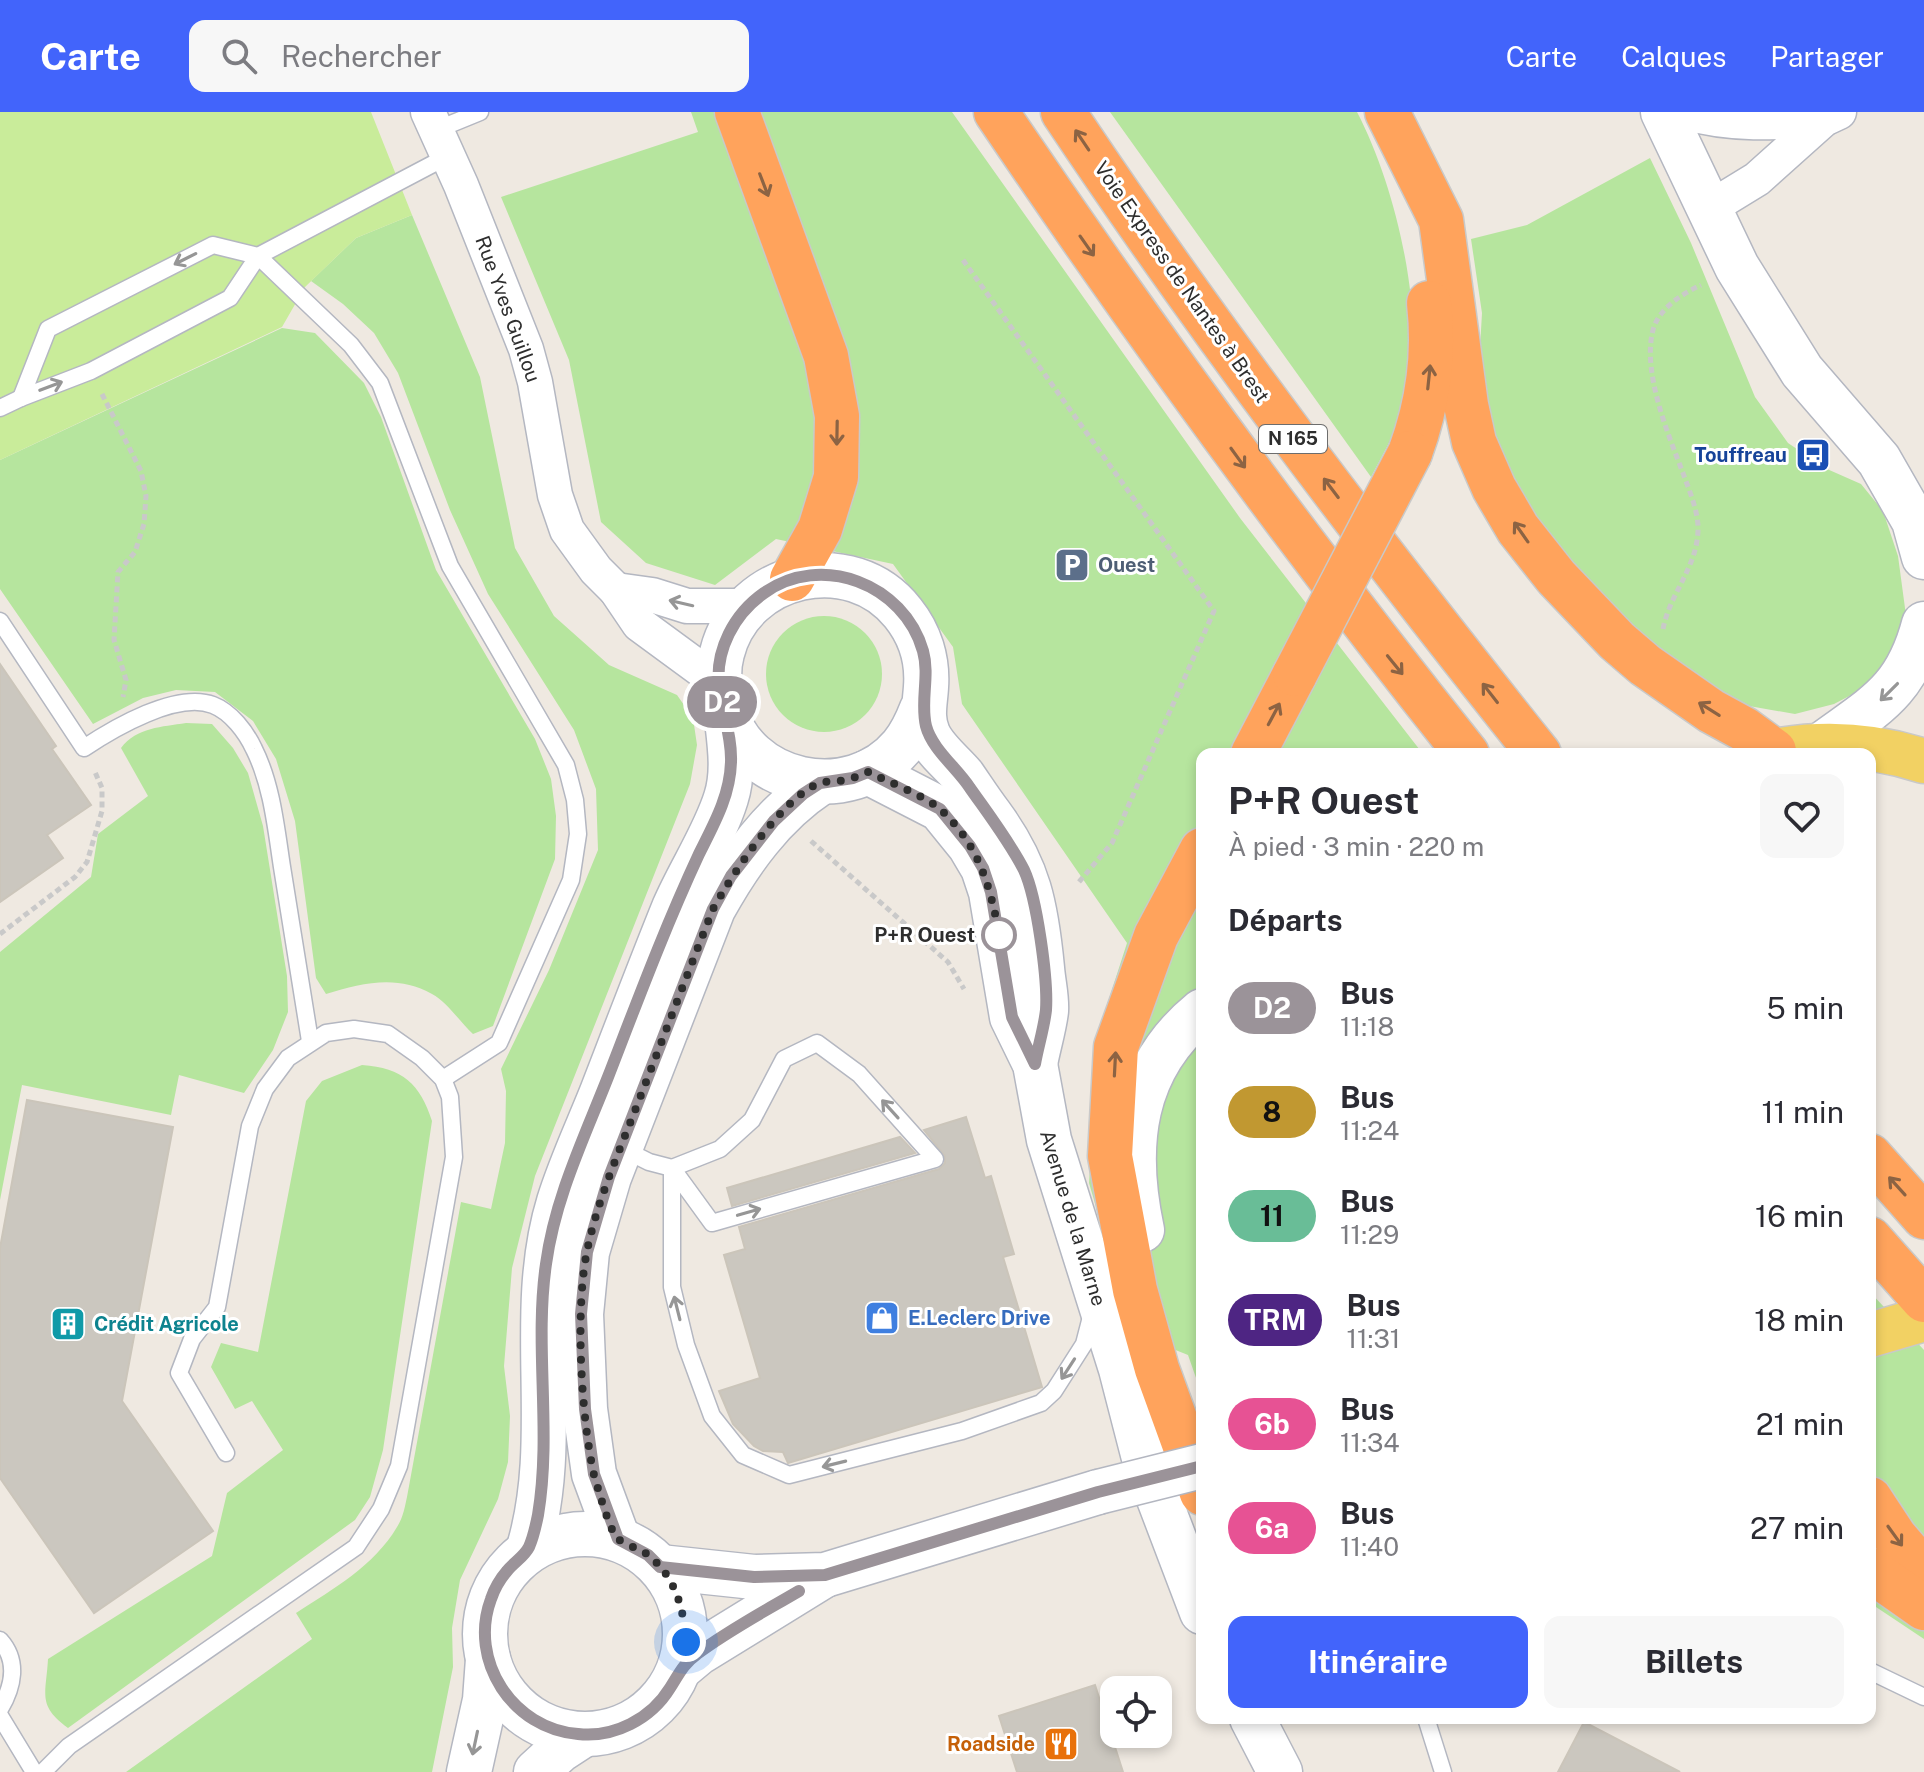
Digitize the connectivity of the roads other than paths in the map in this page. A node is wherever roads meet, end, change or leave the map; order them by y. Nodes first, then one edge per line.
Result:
1 (480, 112) edge
2 (737, 112) edge
3 (996, 112) edge
4 (1063, 112) edge
5 (1663, 112) edge
6 (1684, 112) edge
7 (1390, 116) edge
8 (1831, 116) edge
9 (437, 133) edge
10 (1708, 209) junction
11 (258, 256) junction
12 (21, 398) junction
13 (0, 408) edge
14 (1924, 557) edge
15 (792, 579) junction
16 (616, 590) junction
17 (747, 606) junction
18 (0, 621) edge
19 (1924, 624) edge
20 (723, 705) junction
21 (922, 709) junction
22 (1820, 746) junction
23 (1256, 748) edge
24 (1462, 748) edge
25 (1534, 748) edge
26 (1763, 748) edge
27 (1802, 748) edge
28 (1850, 748) edge
29 (1876, 750) edge
30 (1924, 761) edge
31 (868, 772) junction
32 (820, 783) junction
33 (1196, 861) edge
34 (1196, 1016) edge
35 (310, 1041) junction
36 (1035, 1064) junction
37 (443, 1079) junction
38 (620, 1147) junction
39 (1876, 1163) edge
40 (672, 1168) junction
41 (1924, 1217) edge
42 (1876, 1246) edge
43 (1096, 1297) junction
44 (1924, 1300) edge
45 (1924, 1319) edge
46 (1876, 1333) edge
47 (1121, 1369) junction
48 (1196, 1450) edge
49 (226, 1453) dead end
50 (1196, 1468) edge
51 (1196, 1476) edge
52 (1876, 1508) edge
53 (618, 1539) junction
54 (1196, 1548) edge
55 (528, 1551) junction
56 (660, 1567) junction
57 (1924, 1571) edge
58 (1876, 1574) edge
59 (825, 1575) junction
60 (1196, 1596) edge
61 (1924, 1608) edge
62 (0, 1640) edge
63 (488, 1659) junction
64 (680, 1668) junction
65 (1876, 1674) edge
66 (1924, 1697) edge
67 (0, 1709) edge
68 (0, 1716) edge
69 (1255, 1724) edge
70 (1288, 1724) edge
71 (1428, 1724) edge
72 (583, 1735) junction
73 (34, 1772) edge
74 (43, 1772) edge
75 (469, 1772) edge
76 (536, 1772) edge
77 (1280, 1772) edge
78 (1310, 1772) edge
79 (1443, 1772) edge

1 - 9 lane
2 -> 15 highway
3 -> 24 highway, N 165
25 -> 4 highway, Voie Express de Nantes à Brest / N 165
5 - 10 main road
6 - 8 street
23 -> 7 highway, bridge
26 -> 7 highway
8 - 10 street
9 - 11 lane
9 - 16 street, Rue Yves Guillou
10 - 14 main road
12 -> 11 lane
11 -> 12 lane
11 - 37 lane
12 - 13 lane
15 - 17 main road
15 - 21 main road
17 -> 16 street
16 - 20 street, Rue Yves Guillou
17 - 20 main road
18 - 35 lane
19 -> 22 main road
20 - 32 main road
20 - 55 main road
21 - 31 main road
21 - 36 main road, Avenue de la Marne
22 - 27 main road
22 - 28 main road
29 - 30 main road
31 - 32 main road
31 - 36 main road, Avenue de la Marne
32 - 38 main road
51 -> 33 highway
34 - 48 main road
35 - 37 lane
35 - 49 lane
36 - 43 main road, Avenue de la Marne
37 - 74 lane
38 - 40 lane
38 - 53 main road
41 -> 39 highway
40 -> 40 lane
43 -> 40 lane
42 - 44 highway
43 - 47 main road, Avenue de la Marne
45 - 46 main road
47 - 54 main road, Avenue de la Marne
47 - 60 main road, Avenue de la Marne
50 - 59 main road, bridge
52 -> 57 highway
53 - 55 main road
53 - 56 main road
55 - 63 main road
56 - 59 main road
56 - 64 main road
58 - 61 highway
59 - 64 main road
62 - 67 lane
63 - 72 main road
63 -> 75 main road
64 - 72 main road
65 - 66 lane
68 - 73 lane
69 - 77 main road
70 - 78 main road
71 - 79 lane
72 - 76 main road

